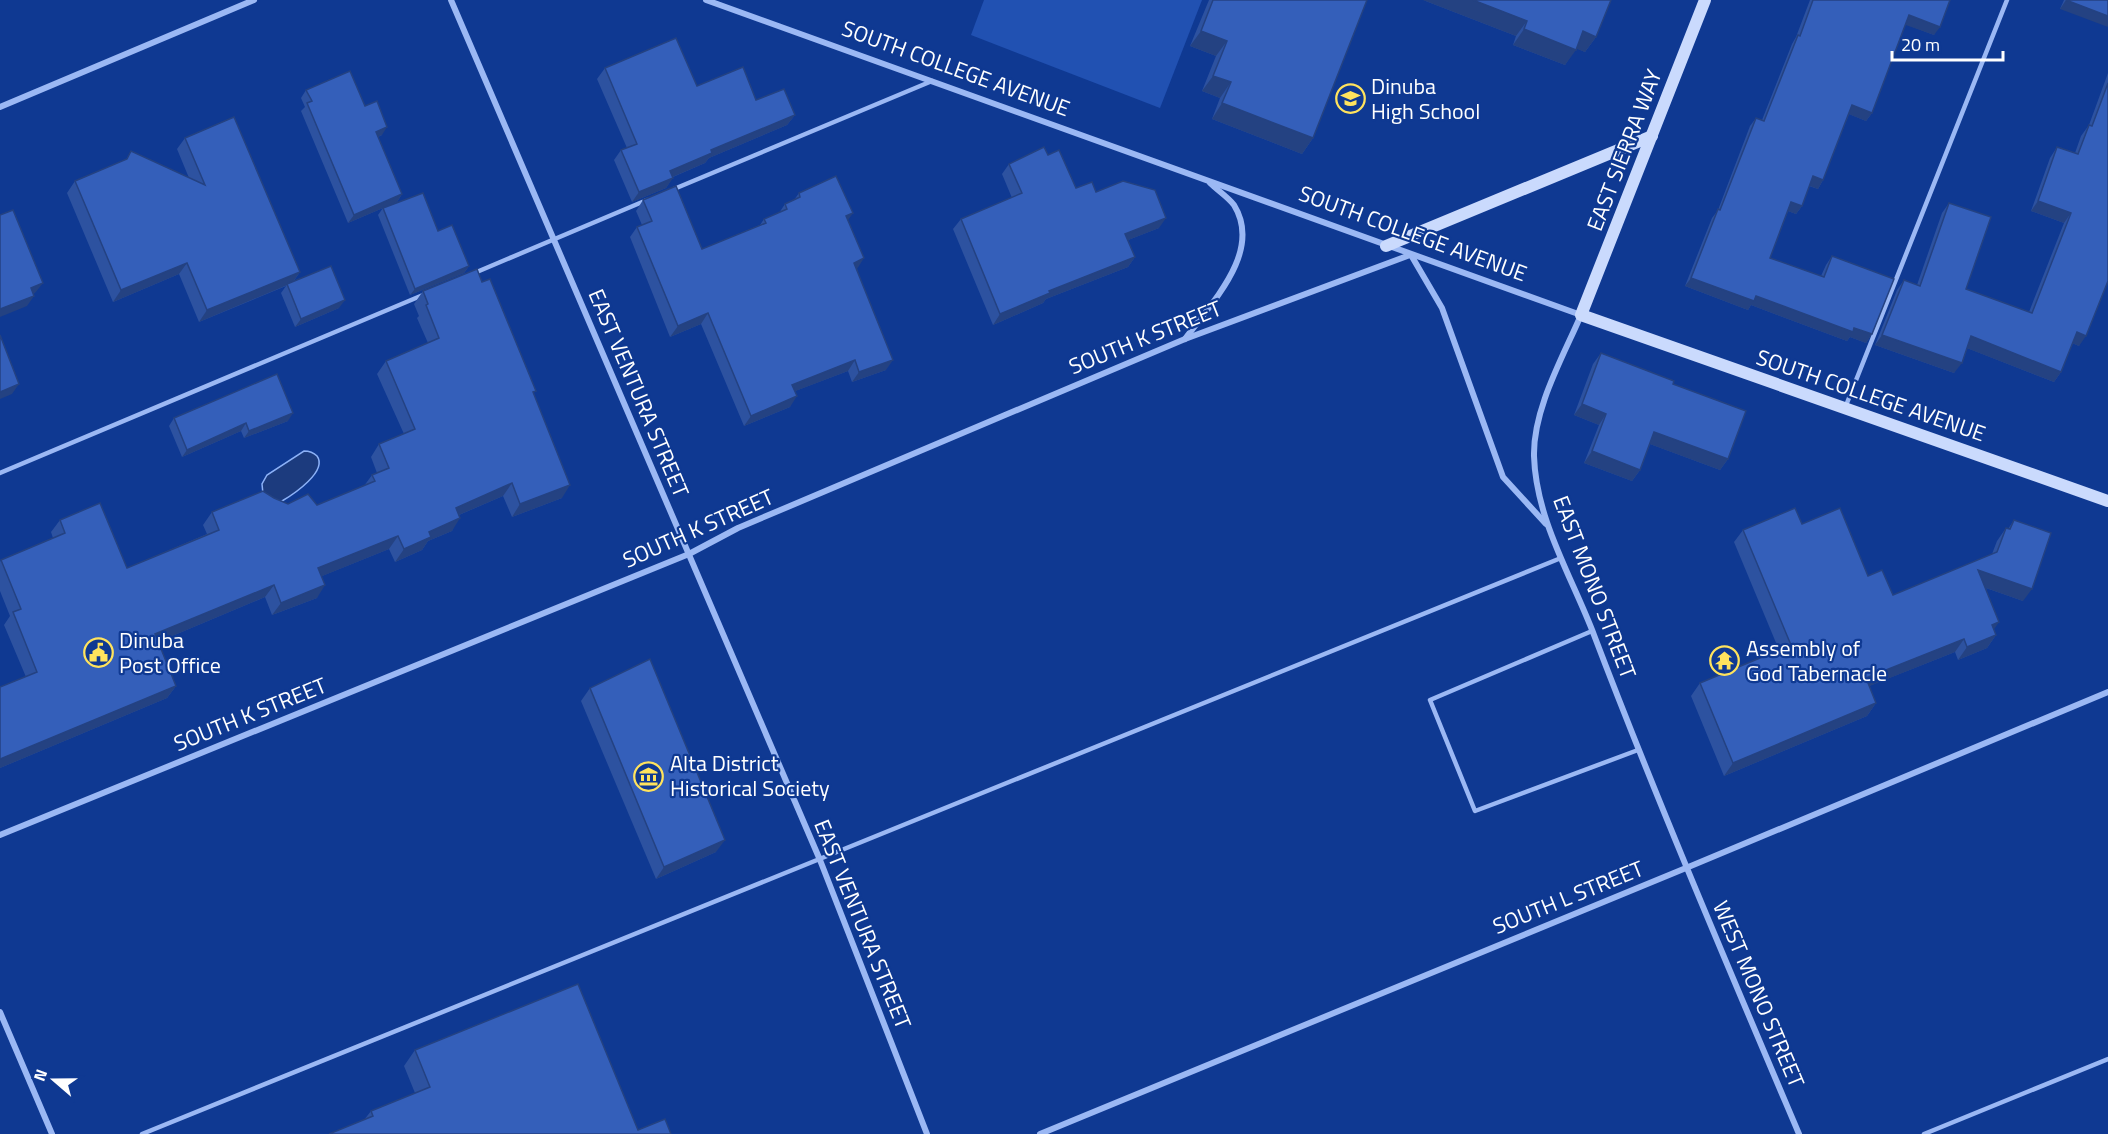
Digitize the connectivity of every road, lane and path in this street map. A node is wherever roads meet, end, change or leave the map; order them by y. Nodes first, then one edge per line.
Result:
1 (254, 0) edge
2 (451, 0) edge
3 (706, 0) edge
4 (1705, 0) edge
5 (2007, 0) edge
6 (932, 81) junction
7 (0, 108) edge
8 (1652, 136) junction
9 (1207, 181) junction
10 (672, 190) edge
11 (651, 199) edge
12 (553, 239) junction
13 (1386, 246) junction
14 (1411, 255) junction
15 (466, 276) edge
16 (434, 290) edge
17 (1581, 315) junction
18 (1185, 339) junction
19 (1845, 408) junction
20 (0, 473) edge
21 (2107, 498) edge
22 (1548, 526) junction
23 (689, 554) junction
24 (1561, 558) junction
25 (1592, 631) junction
26 (2108, 692) edge
27 (1638, 750) junction
28 (0, 835) edge
29 (820, 860) junction
30 (1686, 868) junction
31 (0, 1012) edge
32 (2108, 1059) edge
33 (52, 1134) edge
34 (142, 1134) edge
35 (927, 1134) edge
36 (1040, 1134) edge
37 (1799, 1134) edge
38 (1924, 1134) edge

1 - 7 street
2 - 12 street, EAST VENTURA STREET
3 - 6 street, SOUTH COLLEGE AVENUE
4 - 8 street, EAST SIERRA WAY
5 - 19 lane
6 - 9 street, SOUTH COLLEGE AVENUE
6 - 10 lane
8 - 13 street
8 - 17 street, EAST SIERRA WAY
9 - 13 street, SOUTH COLLEGE AVENUE
9 - 18 street
11 - 12 lane
12 - 15 lane
12 - 23 street, EAST VENTURA STREET
13 - 14 street, SOUTH COLLEGE AVENUE
14 - 17 street, SOUTH COLLEGE AVENUE
14 - 18 street, SOUTH K STREET
14 - 22 street
16 - 20 lane
17 - 19 street, SOUTH COLLEGE AVENUE
17 - 22 street, EAST MONO STREET
18 - 23 street, SOUTH K STREET
19 - 21 street, SOUTH COLLEGE AVENUE
22 - 24 street, EAST MONO STREET
23 - 28 street, SOUTH K STREET
23 - 29 street, EAST VENTURA STREET
24 - 25 street, EAST MONO STREET
24 - 29 lane
25 - 27 street, EAST MONO STREET
25 - 27 lane
26 - 30 street, SOUTH L STREET
27 - 30 street, EAST MONO STREET
29 - 34 lane
29 - 35 street, EAST VENTURA STREET
30 - 36 street, SOUTH L STREET
30 - 37 street, WEST MONO STREET
31 - 33 street
32 - 38 lane

